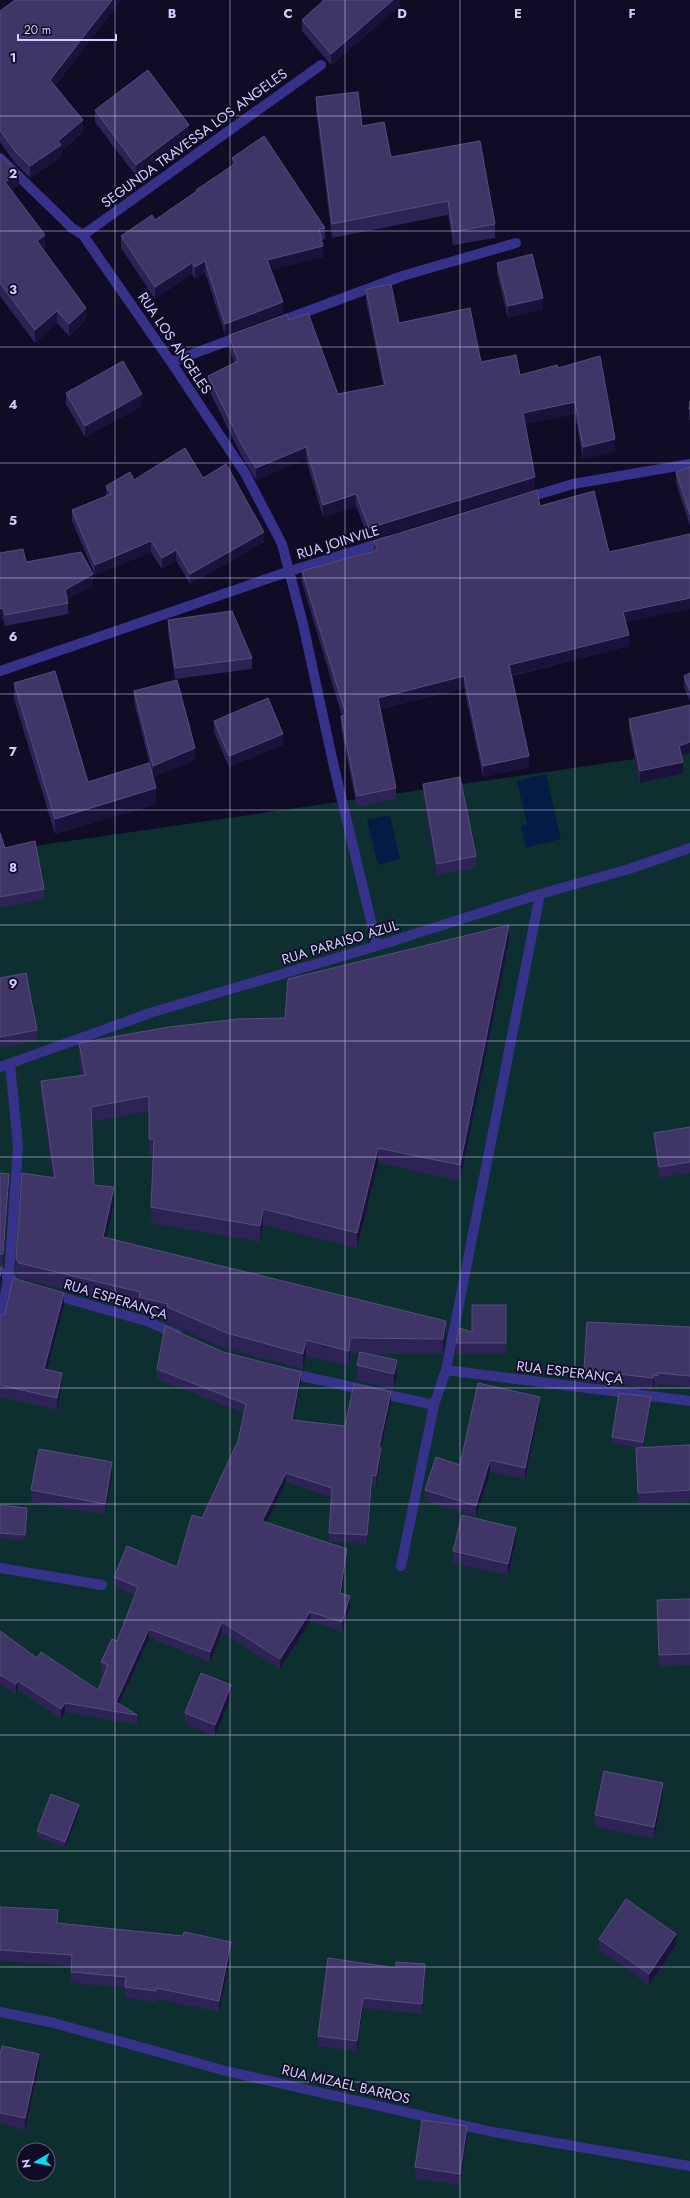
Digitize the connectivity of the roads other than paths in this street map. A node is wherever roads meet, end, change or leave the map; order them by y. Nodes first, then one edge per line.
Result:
1 (321, 65) dead end
2 (0, 158) edge
3 (83, 235) junction
4 (516, 242) dead end
5 (265, 327) edge
6 (250, 333) edge
7 (172, 362) junction
8 (690, 464) edge
9 (514, 502) edge
10 (394, 539) edge
11 (290, 571) junction
12 (0, 671) edge
13 (690, 848) edge
14 (540, 894) junction
15 (377, 946) junction
16 (5, 1065) edge
17 (5, 1274) edge
18 (30, 1288) edge
19 (44, 1292) edge
20 (0, 1322) edge
21 (189, 1340) edge
22 (278, 1370) edge
23 (446, 1370) junction
24 (690, 1401) edge
25 (434, 1406) junction
26 (401, 1566) dead end
27 (0, 1568) edge
28 (102, 1585) dead end
29 (0, 2012) edge
30 (690, 2166) edge

1 - 3 street, SEGUNDA TRAVESSA LOS ANGELES
2 - 3 street, RUA LOS ANGELES
3 - 7 street, RUA LOS ANGELES
4 - 5 street
6 - 7 street
7 - 11 street, RUA LOS ANGELES
8 - 9 street
10 - 11 street, RUA JOINVILE
11 - 12 street, RUA JOINVILE
11 - 15 street, RUA LOS ANGELES
13 - 14 street, RUA PARAISO AZUL
14 - 15 street, RUA PARAISO AZUL
14 - 23 street
15 - 16 street, RUA PARAISO AZUL
16 - 17 street
17 - 18 street
17 - 20 street
19 - 21 street, RUA ESPERANÇA
22 - 25 street
23 - 24 street, RUA ESPERANÇA
23 - 25 street
25 - 26 street
27 - 28 street
29 - 30 street, RUA MIZAEL BARROS

